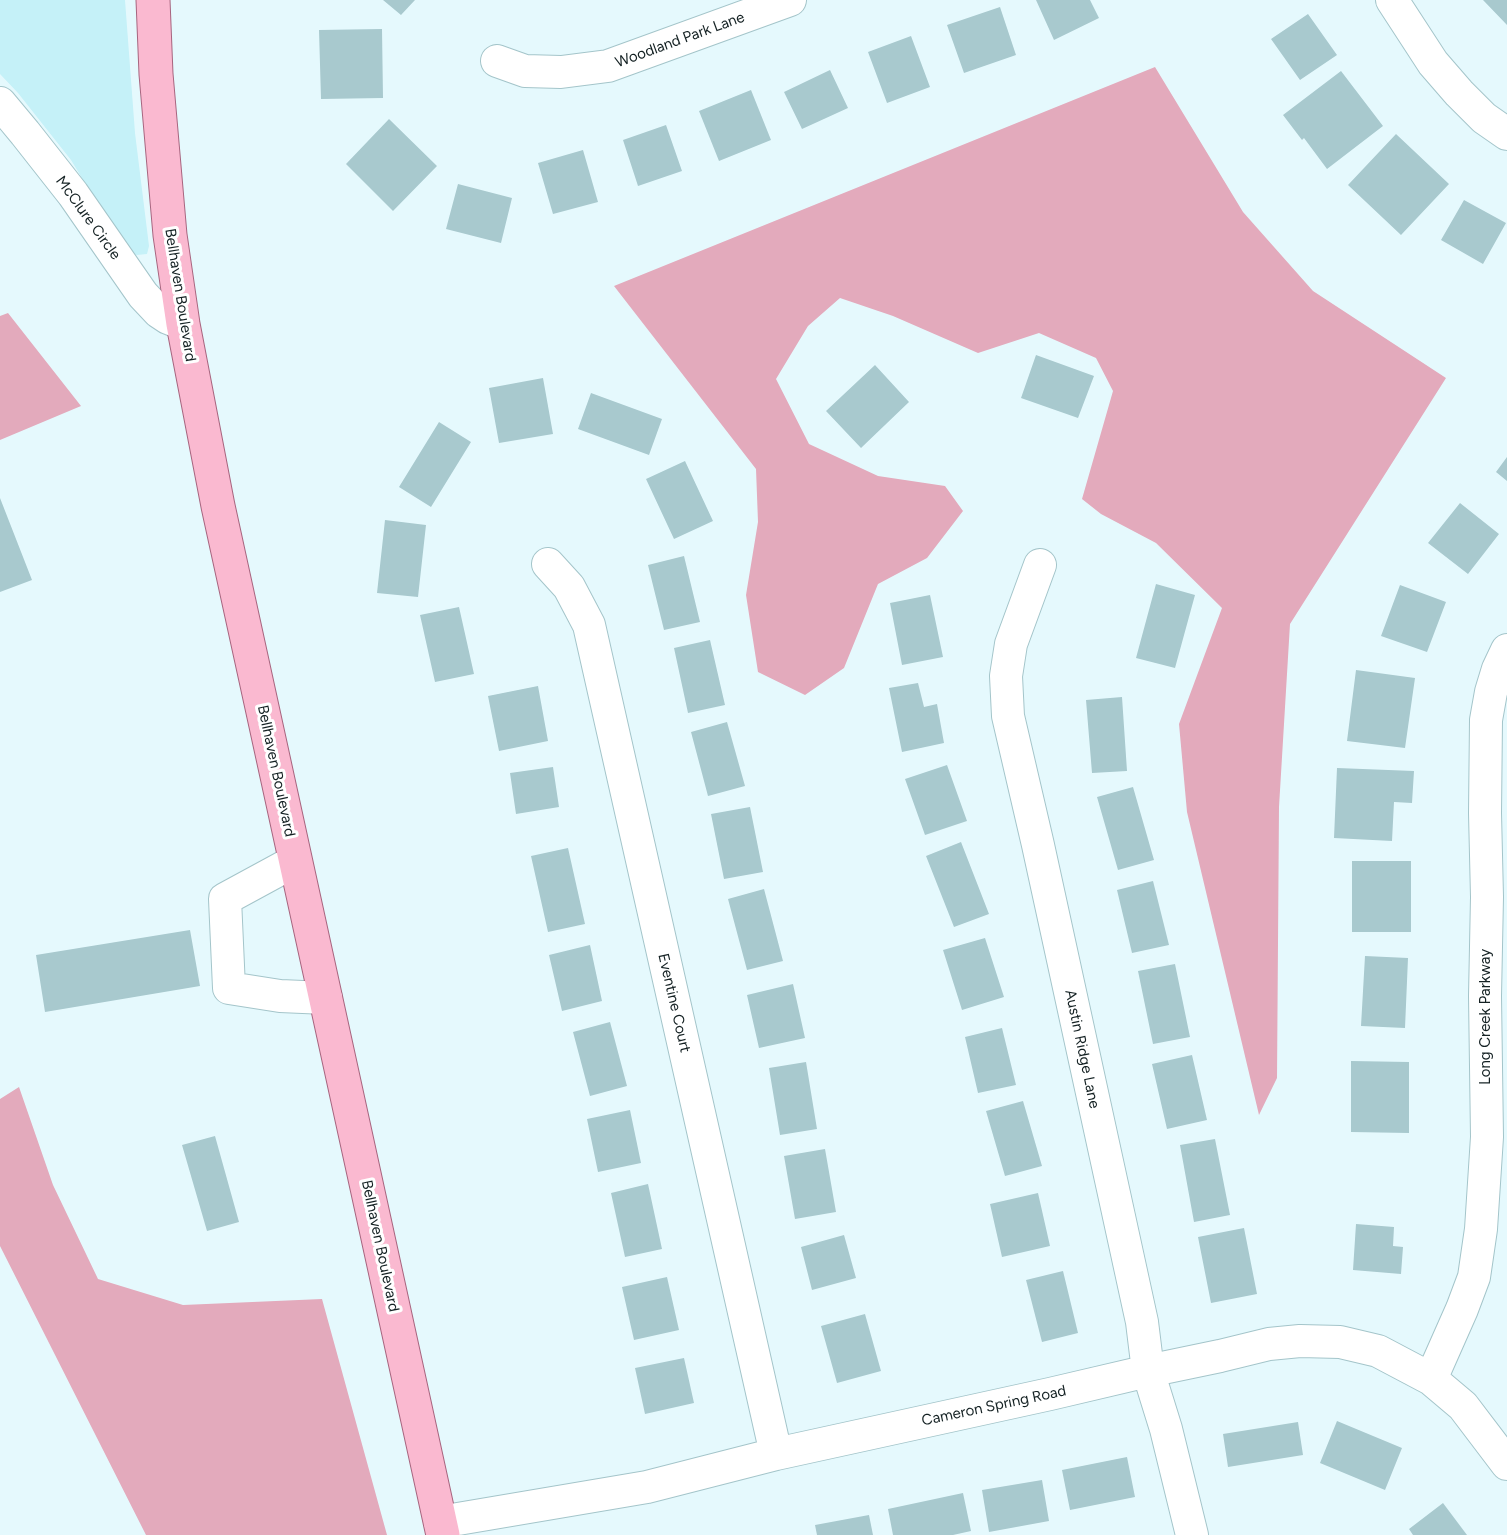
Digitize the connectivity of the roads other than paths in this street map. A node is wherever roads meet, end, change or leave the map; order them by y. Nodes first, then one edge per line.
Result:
1 (153, 0) edge
2 (790, 0) edge
3 (1392, 0) edge
4 (497, 61) dead end
5 (0, 103) edge
6 (1507, 134) edge
7 (183, 324) junction
8 (548, 564) dead end
9 (1040, 565) dead end
10 (1507, 650) edge
11 (295, 861) junction
12 (326, 998) junction
13 (1148, 1371) junction
14 (1431, 1379) junction
15 (776, 1454) junction
16 (1507, 1464) edge
17 (442, 1528) edge
18 (1192, 1535) edge

1 - 7 main road, Bellhaven Boulevard
2 - 4 street, Woodland Park Lane
3 - 6 street
5 - 7 street, McClure Circle
7 - 11 main road, Bellhaven Boulevard
8 - 15 street, Eventine Court
9 - 13 street, Austin Ridge Lane
10 - 14 street, Long Creek Parkway
11 - 12 main road, Bellhaven Boulevard
11 - 12 street
12 - 17 main road, Bellhaven Boulevard
13 - 14 street, Cameron Spring Road
13 - 15 street, Cameron Spring Road
13 - 18 street, Austin Ridge Lane
14 - 16 street, Cameron Spring Road
15 - 17 street, Cameron Spring Road

